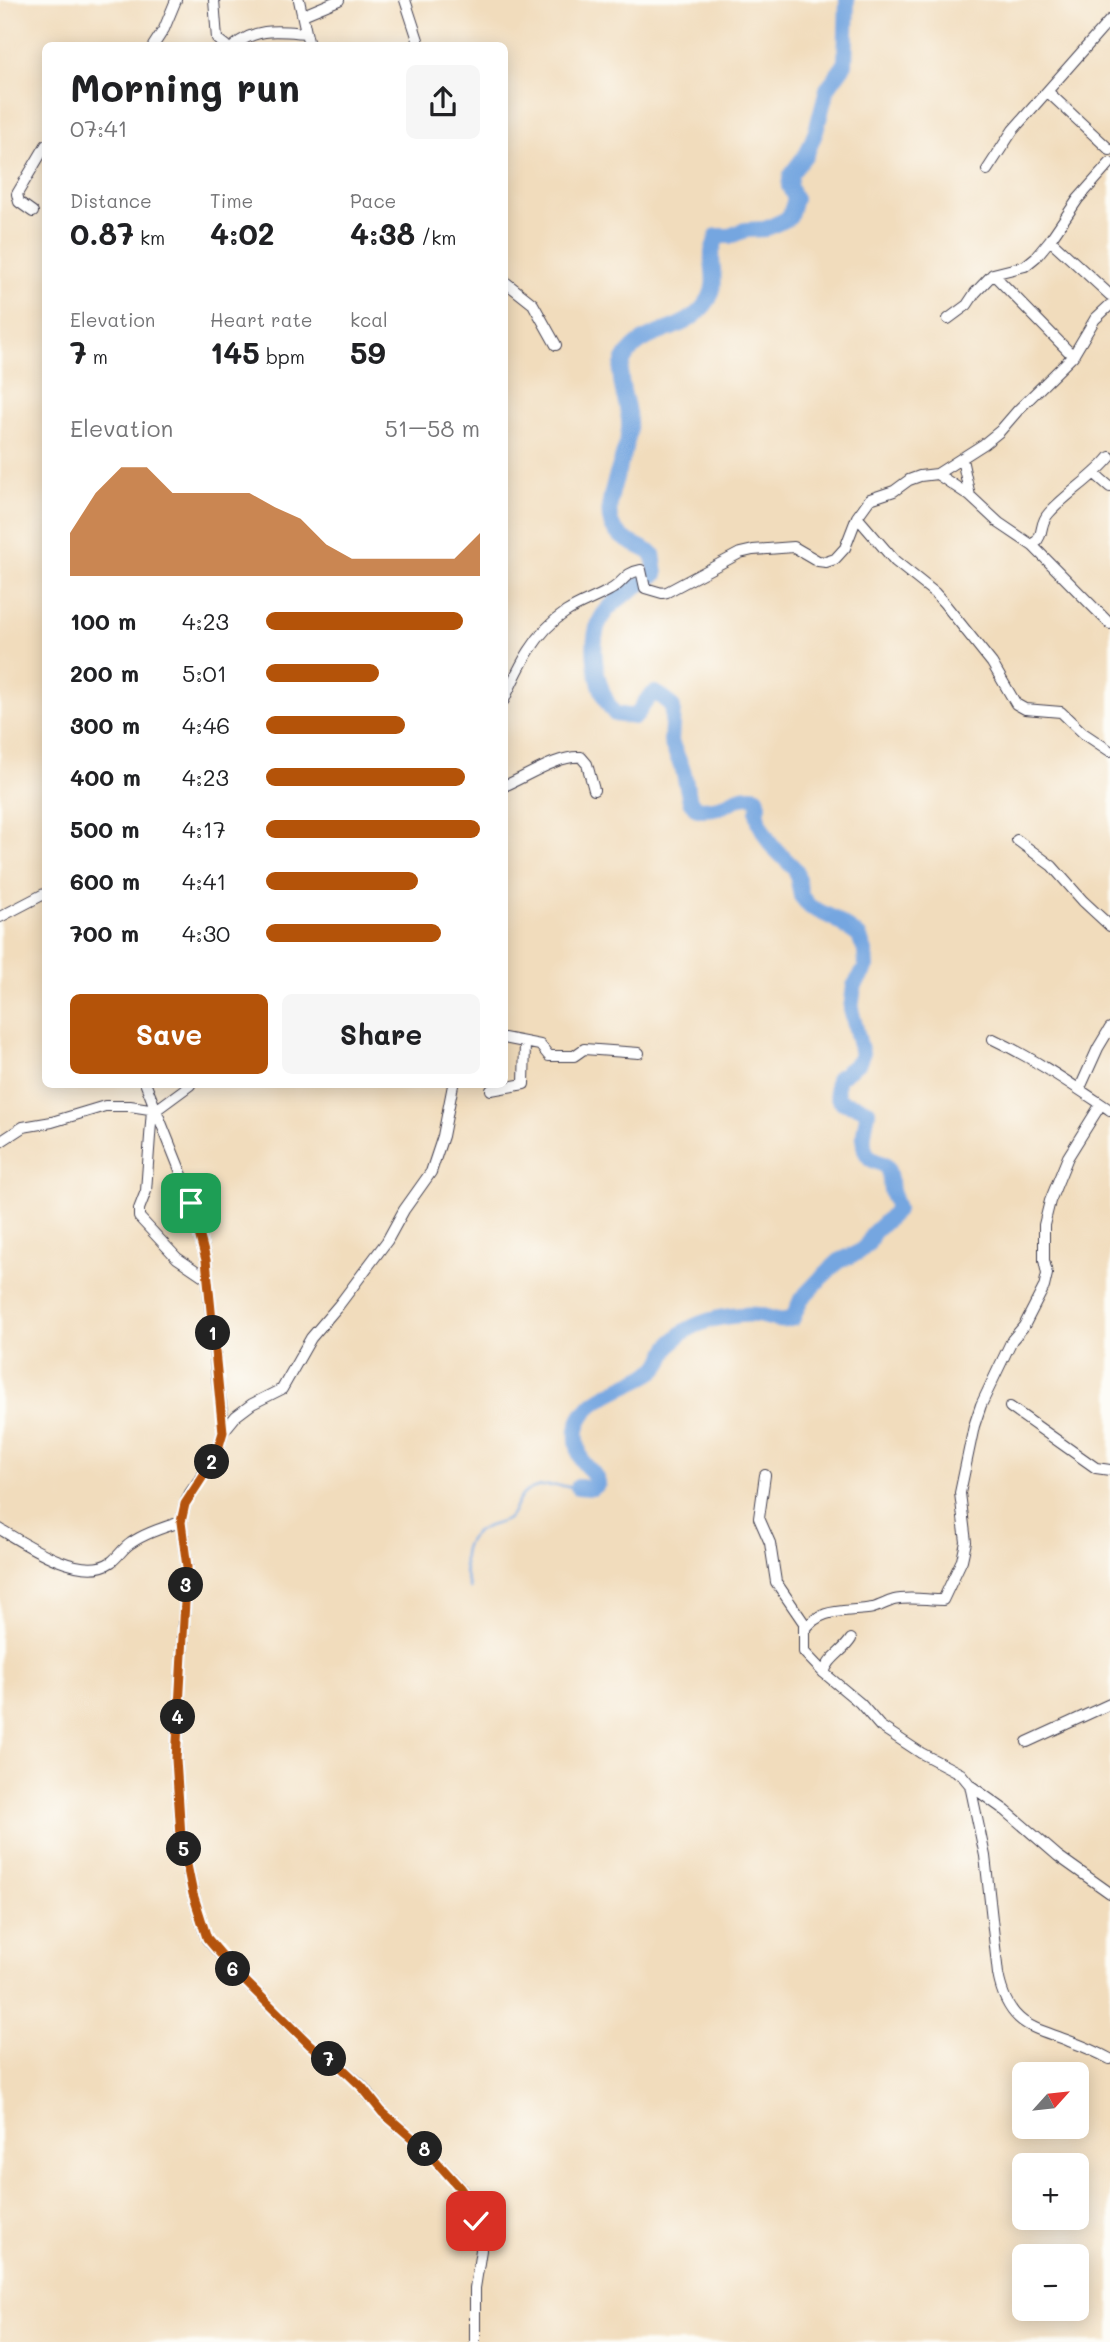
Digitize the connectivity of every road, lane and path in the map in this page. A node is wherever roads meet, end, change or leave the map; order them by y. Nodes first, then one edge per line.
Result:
1 (176, 0) edge
2 (214, 0) edge
3 (299, 0) edge
4 (339, 0) edge
5 (405, 0) edge
6 (303, 15) junction
7 (1110, 20) edge
8 (306, 33) junction
9 (156, 42) edge
10 (221, 42) edge
11 (240, 42) edge
12 (308, 42) edge
13 (419, 42) edge
14 (1048, 92) junction
15 (1110, 150) edge
16 (42, 152) edge
17 (1110, 163) edge
18 (987, 170) dead end
19 (33, 212) dead end
20 (1050, 240) junction
21 (993, 274) junction
22 (508, 284) edge
23 (1110, 295) edge
24 (1110, 305) edge
25 (948, 319) dead end
26 (556, 345) dead end
27 (1073, 356) junction
28 (1110, 457) edge
29 (962, 459) junction
30 (937, 474) junction
31 (1095, 474) junction
32 (1110, 487) edge
33 (970, 496) junction
34 (857, 517) junction
35 (1033, 546) junction
36 (1110, 624) edge
37 (508, 692) edge
38 (1110, 751) edge
39 (508, 784) edge
40 (594, 790) dead end
41 (1017, 840) dead end
42 (42, 895) edge
43 (0, 917) edge
44 (1110, 926) edge
45 (1110, 1028) edge
46 (508, 1039) edge
47 (993, 1039) dead end
48 (525, 1042) junction
49 (639, 1054) dead end
50 (508, 1087) edge
51 (147, 1088) edge
52 (186, 1088) edge
53 (452, 1088) edge
54 (502, 1088) edge
55 (1080, 1088) junction
56 (491, 1090) dead end
57 (1105, 1107) edge
58 (154, 1110) junction
59 (0, 1142) edge
60 (208, 1279) junction
61 (1010, 1407) dead end
62 (223, 1432) junction
63 (1110, 1470) edge
64 (765, 1475) dead end
65 (181, 1522) junction
66 (0, 1529) edge
67 (804, 1631) junction
68 (851, 1639) dead end
69 (824, 1673) junction
70 (1110, 1704) edge
71 (1027, 1742) dead end
72 (970, 1785) junction
73 (1110, 1893) edge
74 (1110, 2059) edge
75 (475, 2342) edge

1 - 9 street
2 - 10 street
3 - 6 street
4 - 6 street
5 - 13 street
6 - 8 street
7 - 14 street
8 - 11 street
8 - 12 street
14 - 15 street
14 - 18 street
16 - 19 street
17 - 20 street
20 - 21 street
20 - 23 street
21 - 25 street
21 - 27 street
22 - 26 street
24 - 27 street
27 - 29 street
28 - 31 street
29 - 30 street
29 - 33 street
30 - 33 street
30 - 34 street
31 - 32 street
31 - 35 street
33 - 35 street
34 - 37 street
34 - 38 street
35 - 36 street
39 - 40 street
41 - 44 street
42 - 43 street
45 - 55 street
46 - 48 street
47 - 55 street
48 - 49 street
48 - 50 street
51 - 58 street
52 - 58 street
53 - 62 street
54 - 56 street
55 - 57 street
57 - 67 street
58 - 59 street
58 - 60 street
58 - 60 street
60 - 62 street
61 - 63 street
62 - 65 street
64 - 67 street
65 - 66 street
65 - 75 street
67 - 69 street
68 - 69 street
69 - 72 street
70 - 71 street
72 - 73 street
72 - 74 street

